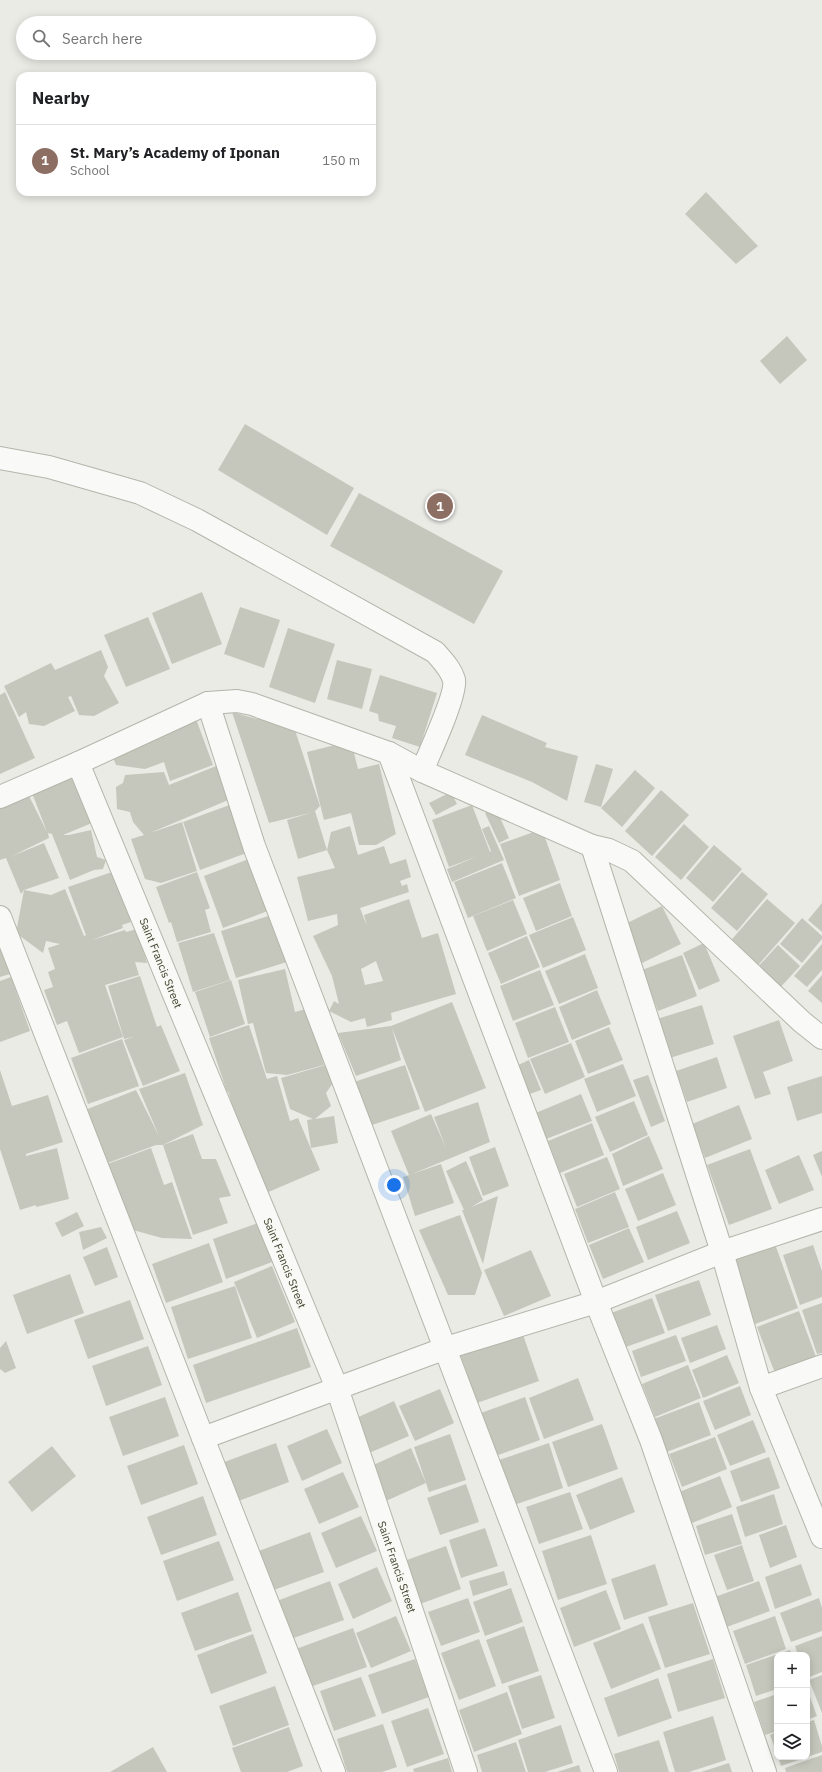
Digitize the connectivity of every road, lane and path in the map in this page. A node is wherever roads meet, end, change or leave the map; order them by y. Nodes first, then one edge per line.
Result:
1 (0, 458) edge
2 (208, 703) junction
3 (389, 753) junction
4 (78, 763) junction
5 (422, 771) junction
6 (0, 797) edge
7 (592, 846) junction
8 (0, 917) edge
9 (822, 1038) edge
10 (822, 1219) edge
11 (722, 1252) junction
12 (596, 1302) junction
13 (446, 1348) junction
14 (822, 1366) edge
15 (337, 1388) junction
16 (761, 1388) junction
17 (202, 1438) junction
18 (822, 1537) edge
19 (334, 1772) edge
20 (466, 1772) edge
21 (606, 1772) edge
22 (765, 1772) edge

1 - 5 street
2 - 3 street
2 - 4 street
2 - 13 street
3 - 5 street
3 - 12 street
4 - 6 street
4 - 15 street, Saint Francis Street
5 - 7 street
7 - 9 street
7 - 11 street
8 - 17 street
10 - 11 street
11 - 12 street
11 - 16 street
12 - 13 street
12 - 22 street
13 - 15 street
13 - 21 street
14 - 16 street
15 - 17 street
15 - 20 street, Saint Francis Street
16 - 18 street
17 - 19 street

